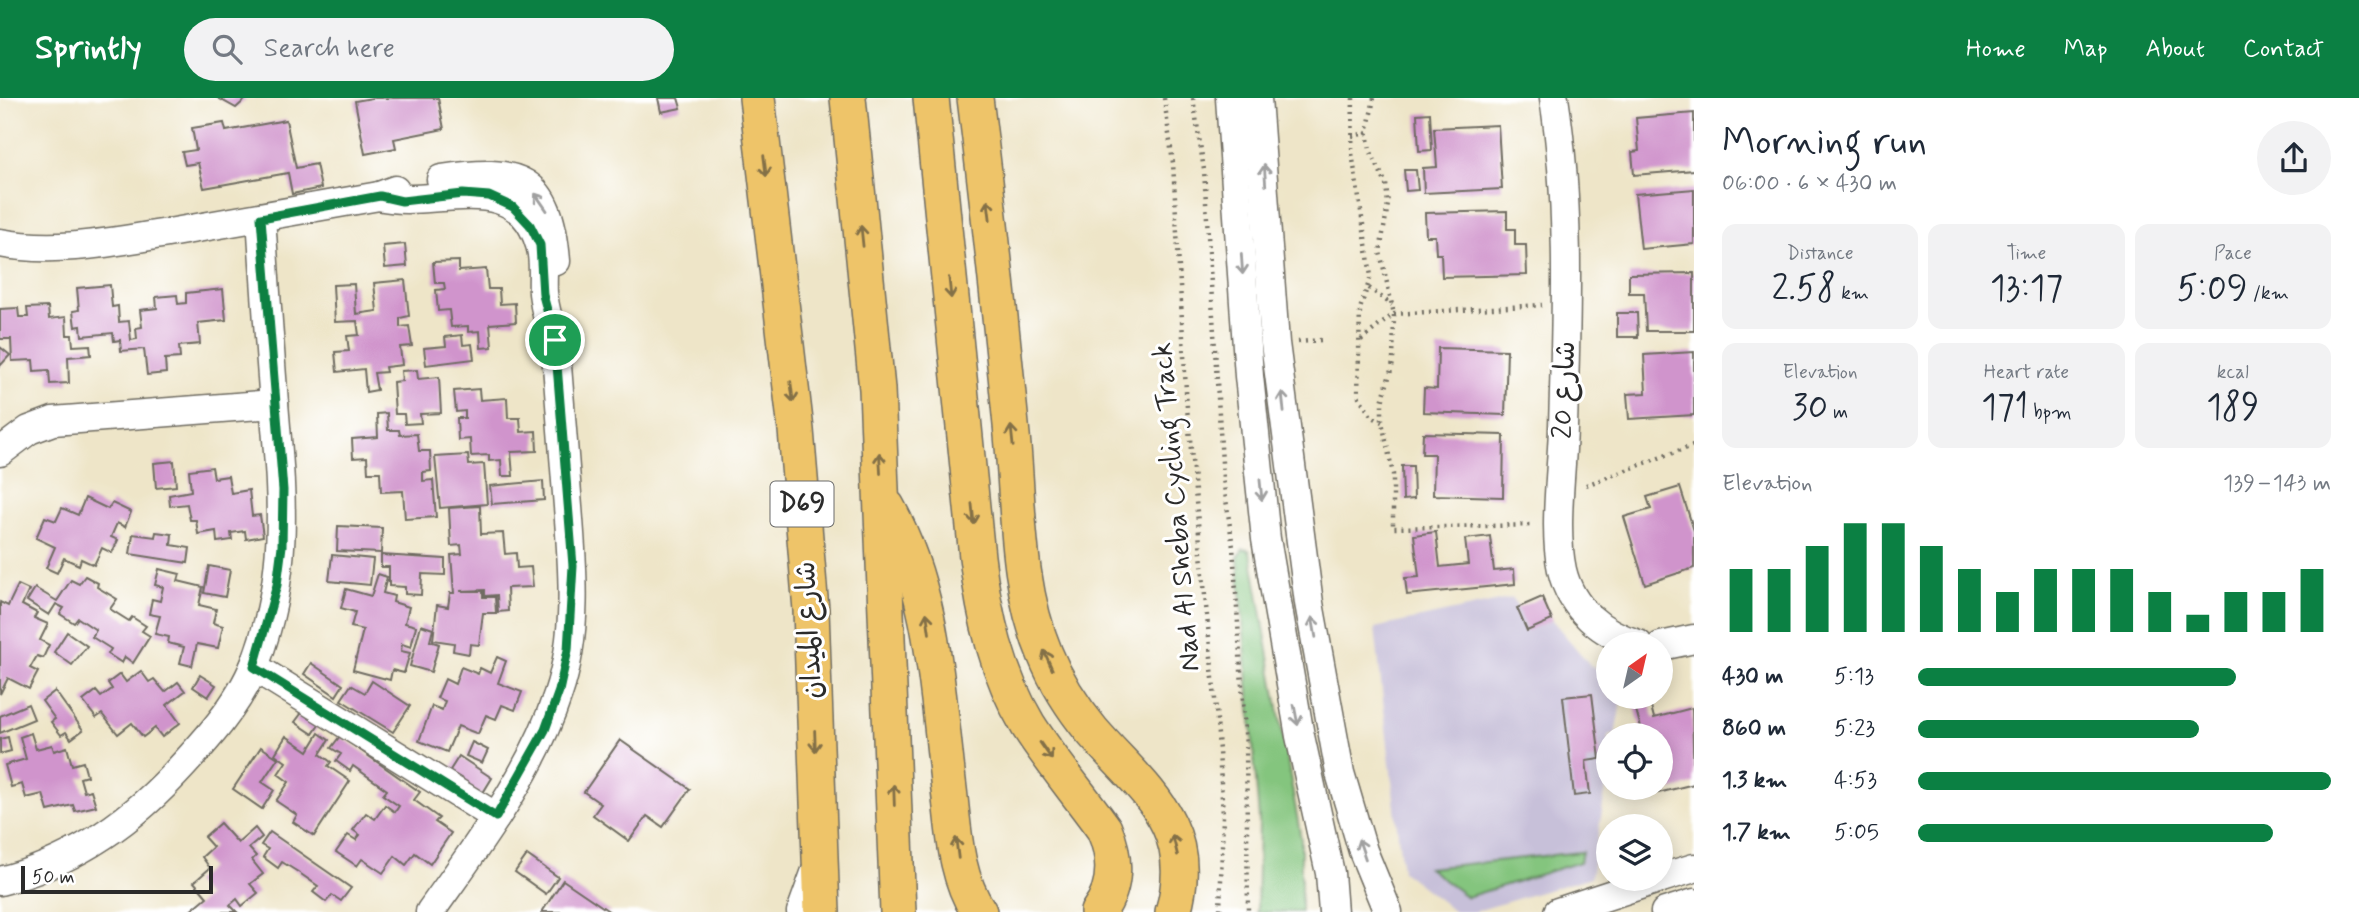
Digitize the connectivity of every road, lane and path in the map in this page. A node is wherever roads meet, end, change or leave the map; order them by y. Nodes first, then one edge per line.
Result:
1 (757, 98) edge
2 (848, 98) edge
3 (931, 98) edge
4 (975, 98) edge
5 (1164, 98) edge
6 (1193, 98) edge
7 (1230, 98) edge
8 (1257, 98) edge
9 (1353, 98) edge
10 (1374, 98) edge
11 (1554, 98) edge
12 (1367, 133) junction
13 (1352, 135) junction
14 (261, 218) junction
15 (0, 243) edge
16 (1380, 251) junction
17 (1367, 252) junction
18 (1369, 288) junction
19 (1392, 305) junction
20 (1542, 305) dead end
21 (1394, 314) junction
22 (1360, 341) junction
23 (274, 404) junction
24 (1382, 422) junction
25 (1694, 446) edge
26 (0, 452) edge
27 (1562, 494) junction
28 (882, 498) junction
29 (1559, 525) junction
30 (1608, 632) edge
31 (1694, 639) edge
32 (1673, 643) edge
33 (254, 667) junction
34 (496, 817) junction
35 (819, 862) junction
36 (1694, 868) edge
37 (1673, 874) edge
38 (0, 881) edge
39 (1622, 891) edge
40 (1694, 904) edge
41 (430, 912) edge
42 (801, 912) edge
43 (822, 912) edge
44 (898, 912) edge
45 (979, 912) edge
46 (1098, 912) edge
47 (1173, 912) edge
48 (1220, 912) edge
49 (1248, 912) edge
50 (1333, 912) edge
51 (1388, 912) edge
52 (1558, 912) edge
53 (1665, 912) edge

1 -> 35 main road, شارع الميدان / D69
28 -> 2 main road
3 -> 46 main road
47 -> 4 main road
5 - 48 path, Nad Al Sheba Cycling Track
6 - 49 path
7 -> 50 street
51 -> 8 street
9 - 13 path
10 - 12 path
11 - 27 street, شارع 20
12 - 13 path
12 - 16 path
13 - 17 path
14 - 15 street
14 - 23 street
14 - 34 street
16 - 17 path
16 - 19 path
17 - 18 path
18 - 19 path
18 - 22 path
19 - 21 path
20 - 21 path
21 - 22 path
21 - 24 path
22 - 24 path
23 - 26 street
23 - 33 street
24 - 29 path
25 - 27 path
27 - 29 street, شارع 20
44 -> 28 main road
45 -> 28 main road
29 - 30 street, شارع 20
31 - 32 street
33 - 34 street
33 - 38 street
34 - 41 street
35 - 42 street
35 - 43 main road, شارع الميدان / D69
36 - 37 street
39 - 52 street
40 - 53 street

